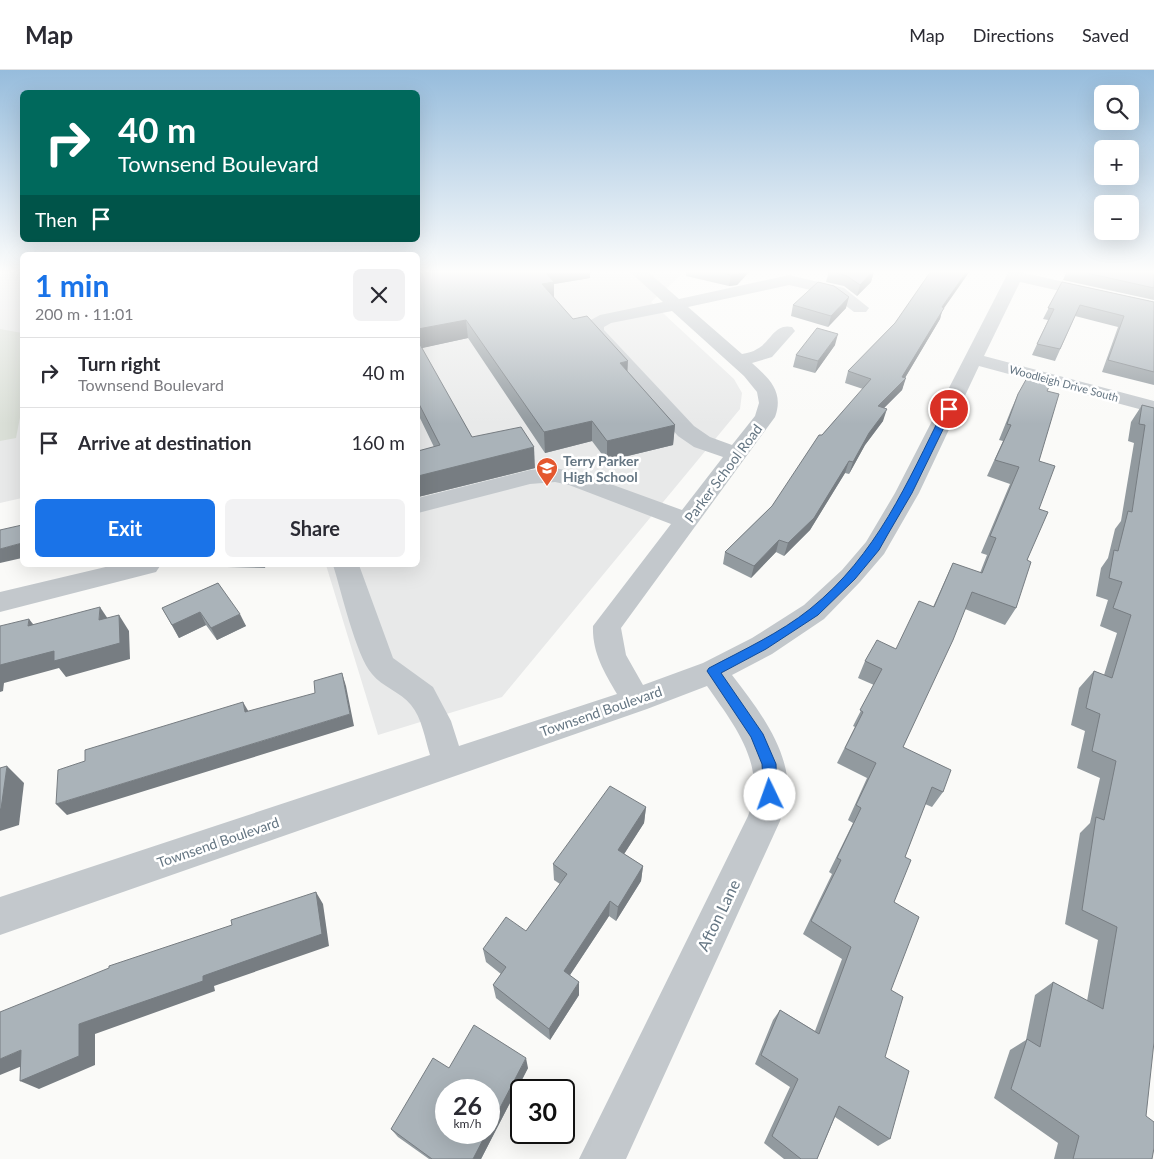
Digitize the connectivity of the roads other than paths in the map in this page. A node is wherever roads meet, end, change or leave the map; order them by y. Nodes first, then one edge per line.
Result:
1 (600, 322) edge
2 (695, 322) edge
3 (992, 322) edge
4 (786, 331) dead end
5 (974, 359) junction
6 (738, 360) junction
7 (1154, 407) edge
8 (737, 454) junction
9 (420, 504) edge
10 (687, 521) junction
11 (143, 567) edge
12 (347, 567) edge
13 (0, 602) edge
14 (713, 671) junction
15 (636, 700) junction
16 (449, 763) junction
17 (0, 916) edge
18 (602, 1159) edge

1 - 8 street
2 - 6 street, Parker School Road
3 - 5 street, Townsend Boulevard
4 - 6 street
5 - 7 street, Woodleigh Drive South
5 - 14 street, Townsend Boulevard
6 - 8 street, Parker School Road
8 - 10 street, Parker School Road
9 - 10 street
10 - 15 street, Parker School Road
11 - 13 street
12 - 16 street
14 - 15 street, Townsend Boulevard
14 - 18 street, Afton Lane
15 - 16 street, Townsend Boulevard
16 - 17 street, Townsend Boulevard

